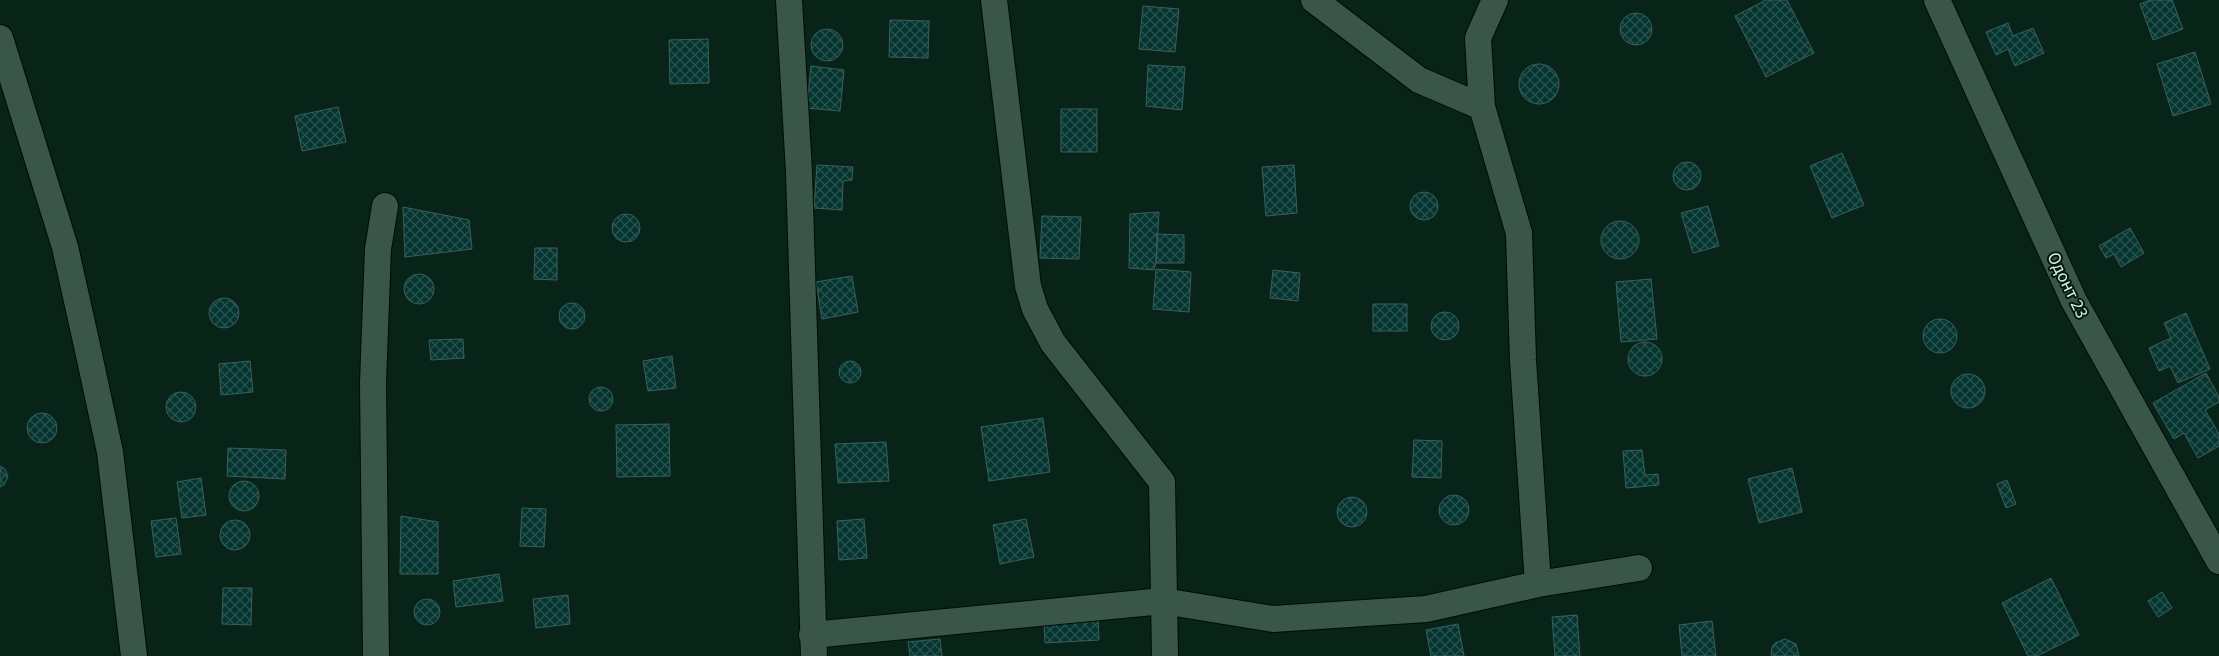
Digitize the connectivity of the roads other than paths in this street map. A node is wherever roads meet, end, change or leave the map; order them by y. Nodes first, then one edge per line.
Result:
1 (789, 0) edge
2 (994, 0) edge
3 (1314, 0) edge
4 (1495, 0) edge
5 (1937, 0) edge
6 (0, 38) edge
7 (1482, 107) junction
8 (385, 206) dead end
9 (2219, 561) edge
10 (1639, 568) dead end
11 (1538, 584) junction
12 (1163, 601) junction
13 (813, 645) edge
14 (134, 656) edge
15 (376, 656) edge
16 (1165, 656) edge

1 - 13 street
2 - 12 street
3 - 7 street
4 - 7 street
5 - 9 street, Одонт 23
6 - 14 street
7 - 11 street
8 - 15 street
10 - 11 street
11 - 12 street
12 - 13 street
12 - 16 street

